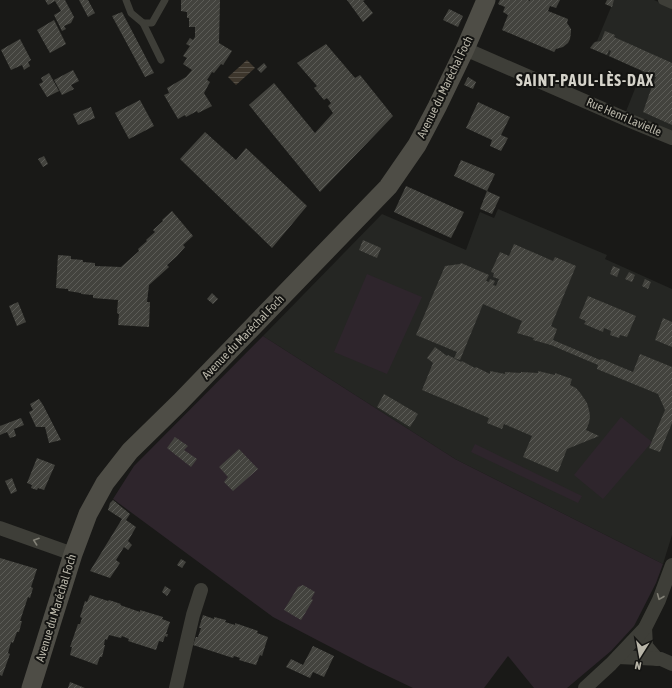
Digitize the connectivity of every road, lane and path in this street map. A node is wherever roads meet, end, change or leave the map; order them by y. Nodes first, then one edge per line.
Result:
1 (126, 0) edge
2 (165, 0) edge
3 (486, 0) edge
4 (663, 0) edge
5 (672, 4) edge
6 (143, 23) junction
7 (465, 49) junction
8 (161, 60) dead end
9 (672, 138) edge
10 (0, 528) edge
11 (73, 554) junction
12 (672, 565) edge
13 (201, 590) dead end
14 (645, 628) junction
15 (618, 657) junction
16 (657, 659) junction
17 (672, 664) edge
18 (32, 688) edge
19 (176, 688) edge
20 (585, 688) edge

1 - 6 lane
2 - 6 lane
3 - 7 main road, Avenue du Maréchal Foch
4 - 5 street
6 - 8 lane
7 - 9 street, Rue Henri Lavielle
7 - 11 main road, Avenue du Maréchal Foch
11 -> 10 street
11 - 18 main road, Avenue du Maréchal Foch
12 -> 14 street
13 - 19 street
14 - 15 street
14 - 16 street
15 - 16 street
15 - 20 street
16 - 17 street

